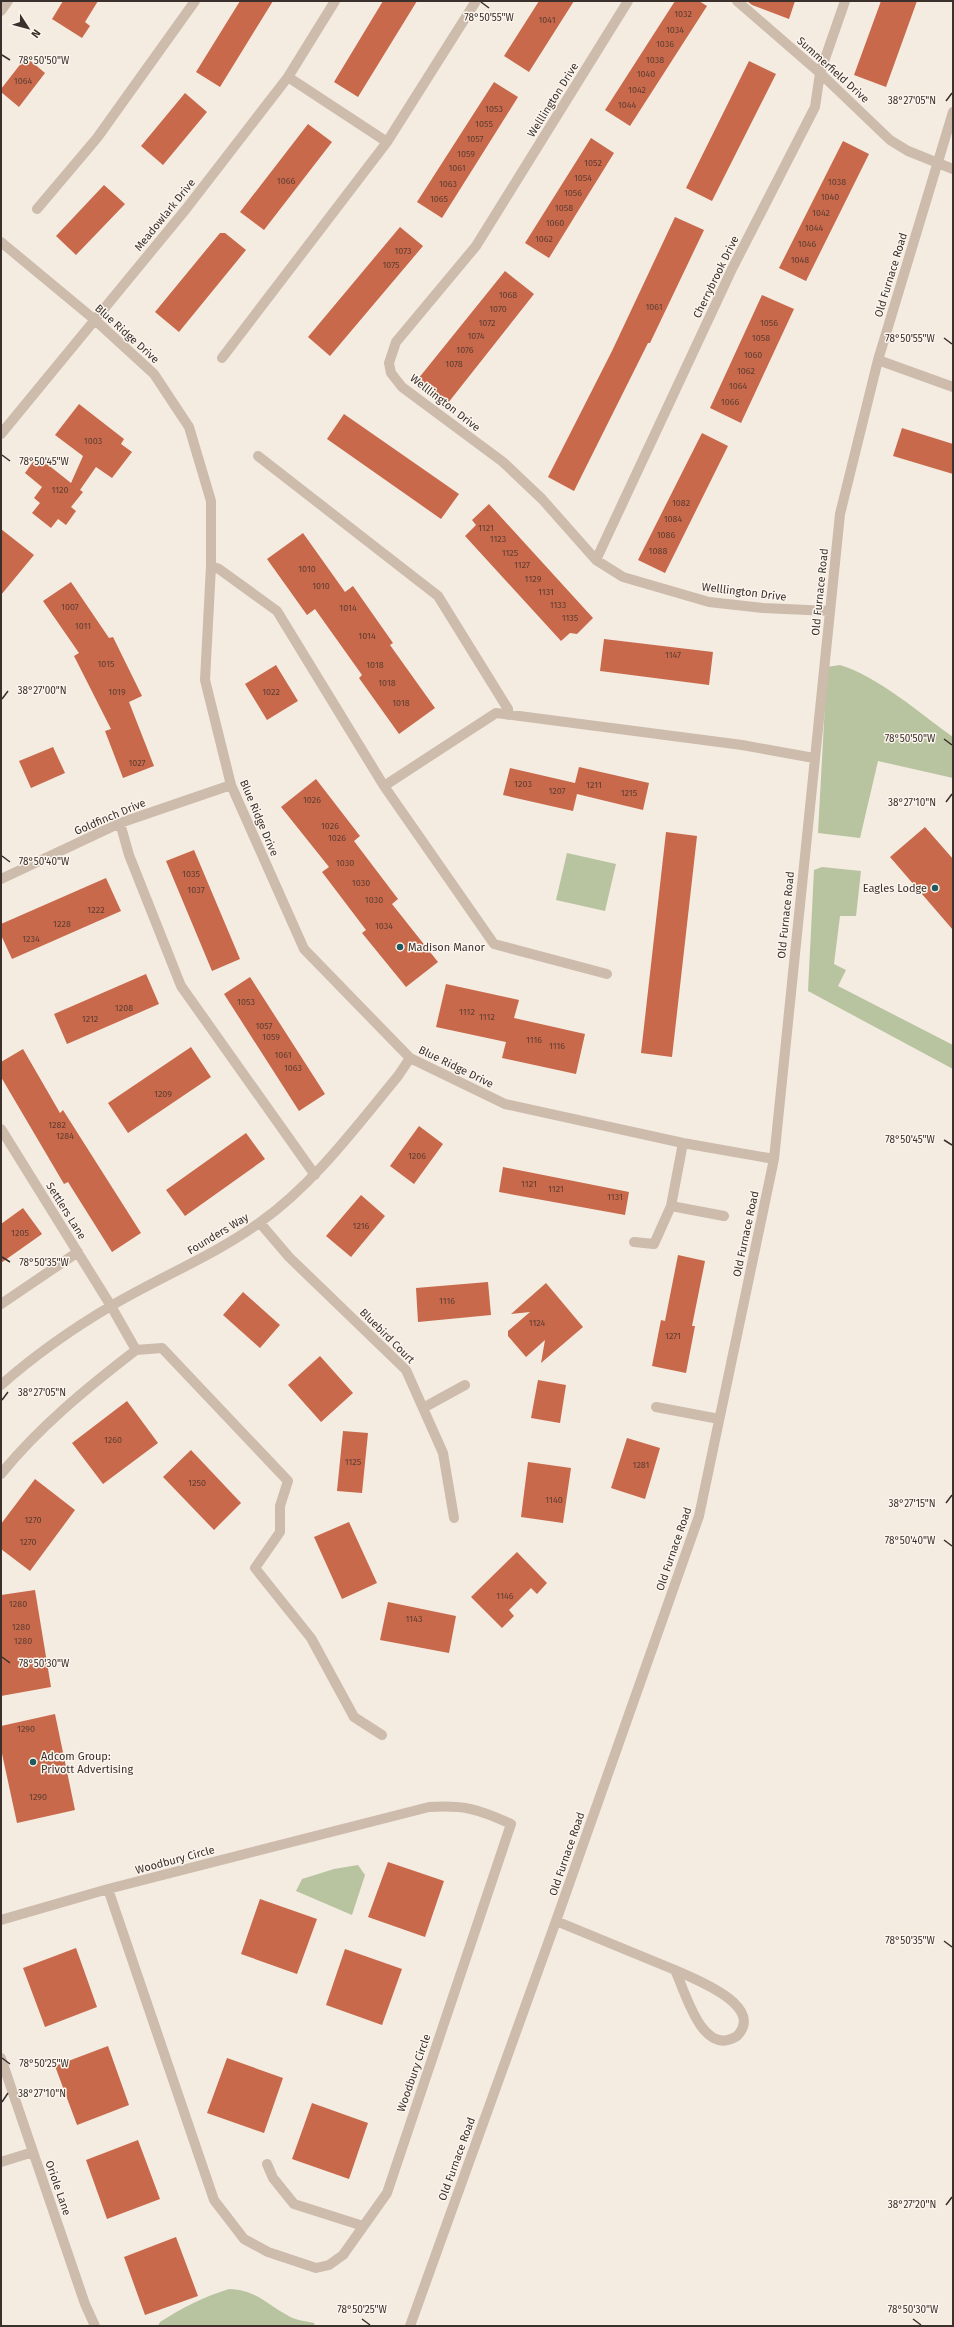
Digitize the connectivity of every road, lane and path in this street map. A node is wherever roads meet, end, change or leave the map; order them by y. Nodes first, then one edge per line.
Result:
1 (8, 1) edge
2 (195, 1) edge
3 (335, 1) edge
4 (476, 1) edge
5 (628, 1) edge
6 (737, 1) edge
7 (845, 1) edge
8 (1, 11) edge
9 (820, 73) junction
10 (288, 77) junction
11 (953, 112) edge
12 (387, 142) junction
13 (937, 164) junction
14 (953, 169) edge
15 (37, 209) dead end
16 (1, 242) edge
17 (95, 320) junction
18 (222, 358) dead end
19 (878, 360) junction
20 (953, 387) edge
21 (1, 434) edge
22 (258, 456) dead end
23 (596, 560) junction
24 (211, 566) junction
25 (830, 611) junction
26 (508, 715) junction
27 (814, 758) junction
28 (231, 785) junction
29 (384, 786) junction
30 (120, 823) junction
31 (1, 879) edge
32 (607, 974) dead end
33 (410, 1058) junction
34 (1, 1129) edge
35 (682, 1143) junction
36 (774, 1159) junction
37 (315, 1175) junction
38 (671, 1206) junction
39 (724, 1216) dead end
40 (260, 1223) junction
41 (634, 1242) dead end
42 (78, 1252) junction
43 (1, 1304) edge
44 (112, 1306) junction
45 (136, 1350) junction
46 (1, 1385) edge
47 (464, 1385) dead end
48 (656, 1407) dead end
49 (423, 1408) junction
50 (719, 1419) junction
51 (1, 1474) edge
52 (454, 1518) dead end
53 (382, 1735) dead end
54 (108, 1889) junction
55 (1, 1920) edge
56 (556, 1921) junction
57 (675, 1970) junction
58 (1, 2058) edge
59 (33, 2152) junction
60 (1, 2162) edge
61 (267, 2164) dead end
62 (363, 2226) junction
63 (95, 2326) edge
64 (410, 2326) edge

1 - 8 street
2 - 15 street
3 - 10 street, Meadowlark Drive
4 - 12 street
5 - 23 street, Welllington Drive
6 - 9 street, Summerfield Drive
7 - 9 street, Cherrybrook Drive
9 - 13 street, Summerfield Drive
9 - 23 street, Cherrybrook Drive
10 - 12 street
10 - 17 street, Meadowlark Drive
11 - 13 street, Old Furnace Road
12 - 18 street
13 - 14 street, Summerfield Drive
13 - 19 street, Old Furnace Road
16 - 17 street, Blue Ridge Drive
17 - 21 street, Meadowlark Drive
17 - 24 street, Blue Ridge Drive
19 - 20 street
19 - 25 street, Old Furnace Road
22 - 26 street
23 - 25 street, Welllington Drive
24 - 28 street, Blue Ridge Drive
24 - 29 street
25 - 27 street, Old Furnace Road
26 - 27 street
26 - 29 street
27 - 36 street, Old Furnace Road
28 - 30 street, Goldfinch Drive
28 - 33 street, Blue Ridge Drive
29 - 32 street
30 - 31 street, Goldfinch Drive
30 - 37 street
33 - 35 street, Blue Ridge Drive
33 - 37 street, Founders Way
34 - 42 street, Settlers Lane
35 - 36 street, Blue Ridge Drive
35 - 38 street
36 - 50 street, Old Furnace Road
37 - 40 street, Founders Way
38 - 39 street
38 - 41 street
40 - 44 street, Founders Way
40 - 49 street, Bluebird Court
42 - 43 street
42 - 44 street, Settlers Lane
44 - 45 street, Settlers Lane
44 - 46 street, Founders Way
45 - 51 street
45 - 53 street
47 - 49 street
48 - 50 street
49 - 52 street, Bluebird Court
50 - 56 street, Old Furnace Road
54 - 55 street, Woodbury Circle
54 - 62 street, Woodbury Circle
54 - 62 street, Woodbury Circle
56 - 57 street
56 - 64 street, Old Furnace Road
57 - 57 street
58 - 59 street, Oriole Lane
59 - 60 street
59 - 63 street, Oriole Lane
61 - 62 street

